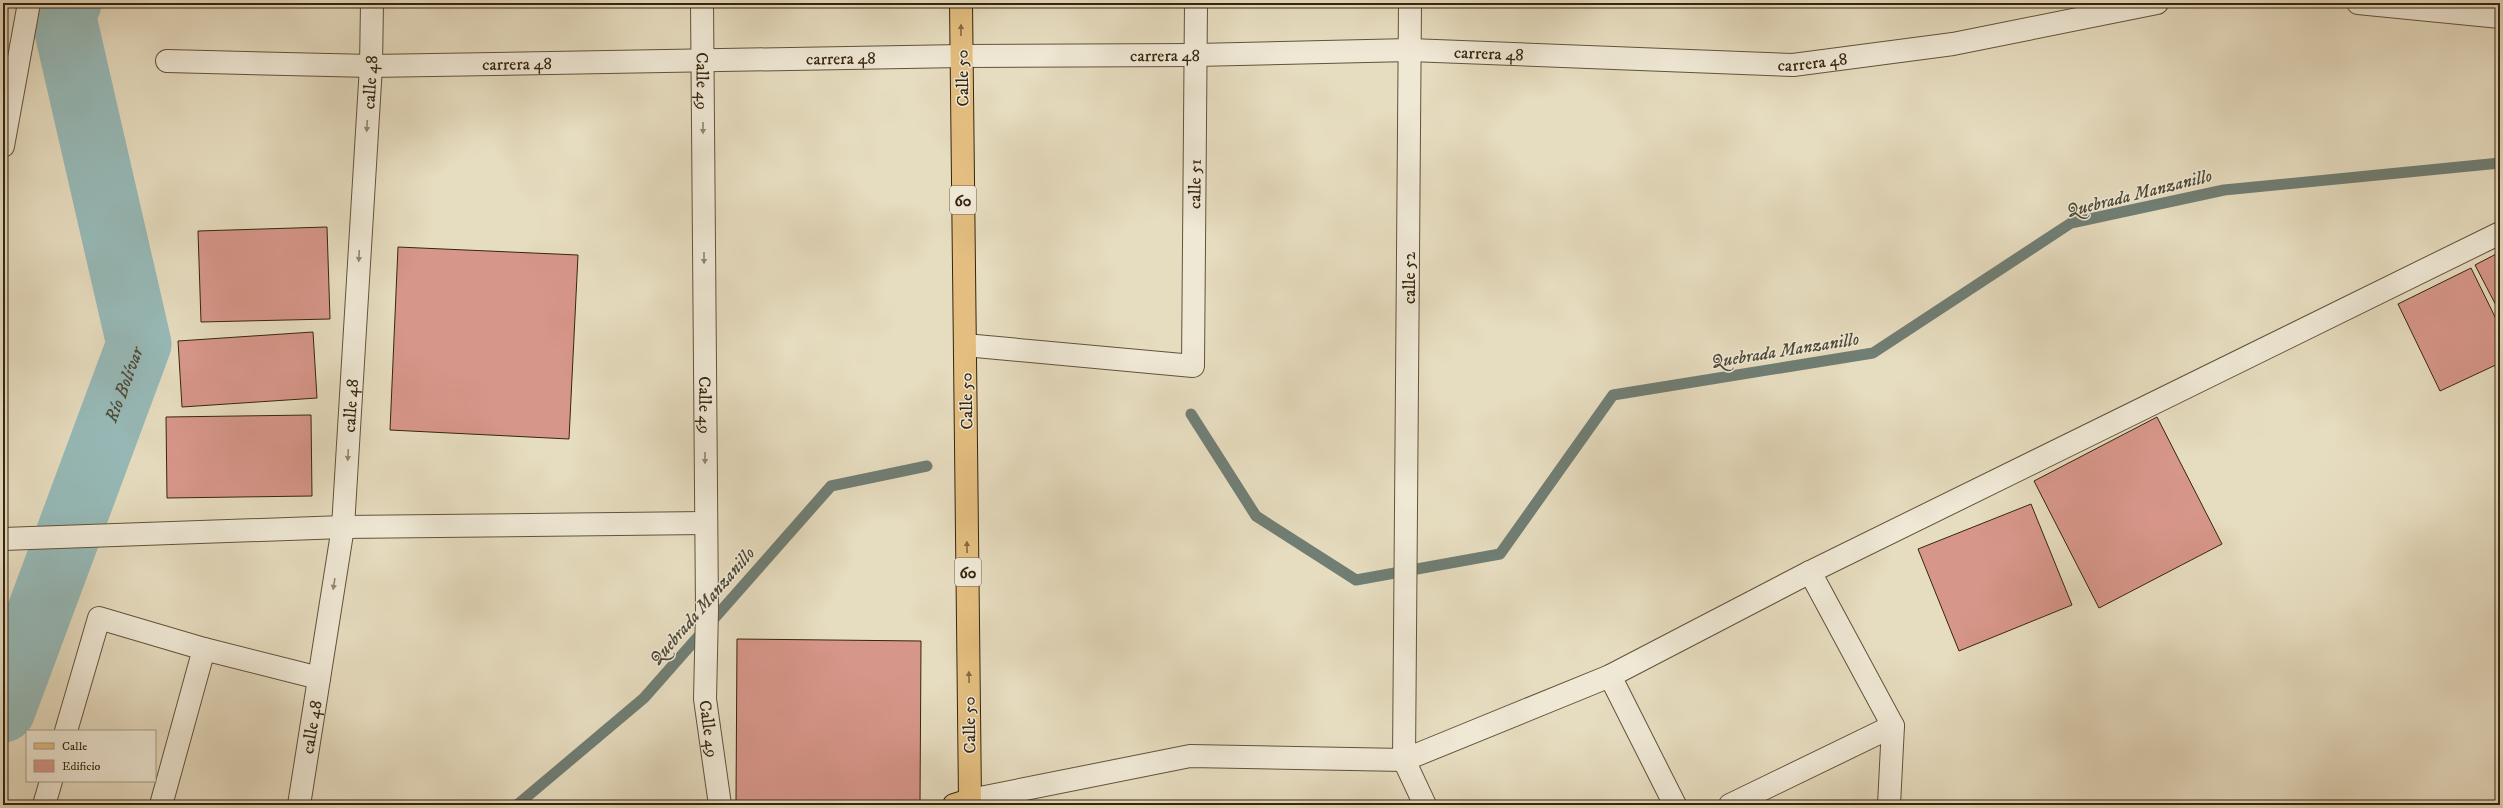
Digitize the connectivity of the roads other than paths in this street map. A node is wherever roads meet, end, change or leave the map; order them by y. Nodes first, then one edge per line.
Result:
1 (29, 3) edge
2 (372, 3) edge
3 (702, 3) edge
4 (961, 3) edge
5 (1196, 3) edge
6 (1410, 3) edge
7 (2157, 3) edge
8 (2358, 3) edge
9 (2500, 17) edge
10 (1410, 50) junction
11 (1196, 55) junction
12 (962, 56) junction
13 (167, 61) dead end
14 (703, 61) junction
15 (371, 66) junction
16 (3, 146) edge
17 (2500, 233) edge
18 (965, 345) junction
19 (706, 523) junction
20 (344, 528) junction
21 (5, 539) edge
22 (1810, 572) junction
23 (204, 649) junction
24 (1610, 676) junction
25 (319, 678) junction
26 (1893, 726) junction
27 (66, 730) edge
28 (1404, 760) junction
29 (51, 782) edge
30 (962, 802) edge
31 (44, 805) edge
32 (161, 805) edge
33 (299, 805) edge
34 (720, 805) edge
35 (1425, 805) edge
36 (1675, 805) edge
37 (1730, 805) edge
38 (1889, 805) edge

1 - 16 street
2 - 15 street, calle 48
3 - 14 street, Calle 49
12 -> 4 main road, Calle 50 / 60
5 - 11 street, calle 51
6 - 10 street, calle 52
7 - 10 street, carrera 48
8 - 9 street
10 - 11 street, carrera 48
10 - 28 street, calle 52
11 - 12 street, carrera 48
11 - 18 street, calle 51
12 - 14 street, carrera 48
12 - 18 main road, Calle 50 / 60
13 - 15 street, carrera 48
14 - 15 street, carrera 48
14 -> 19 street, Calle 49
15 -> 20 street, calle 48
17 - 22 street
30 -> 18 main road, Calle 50 / 60
19 - 20 street
19 - 34 street, Calle 49
20 - 21 street
20 -> 25 street, calle 48
22 - 24 street
22 - 26 street
23 - 25 street
23 - 27 street
23 - 32 street
24 - 28 street
24 - 36 street
25 - 33 street, calle 48
26 - 37 street
26 - 38 street
28 - 30 street
28 - 35 street
29 - 31 street

